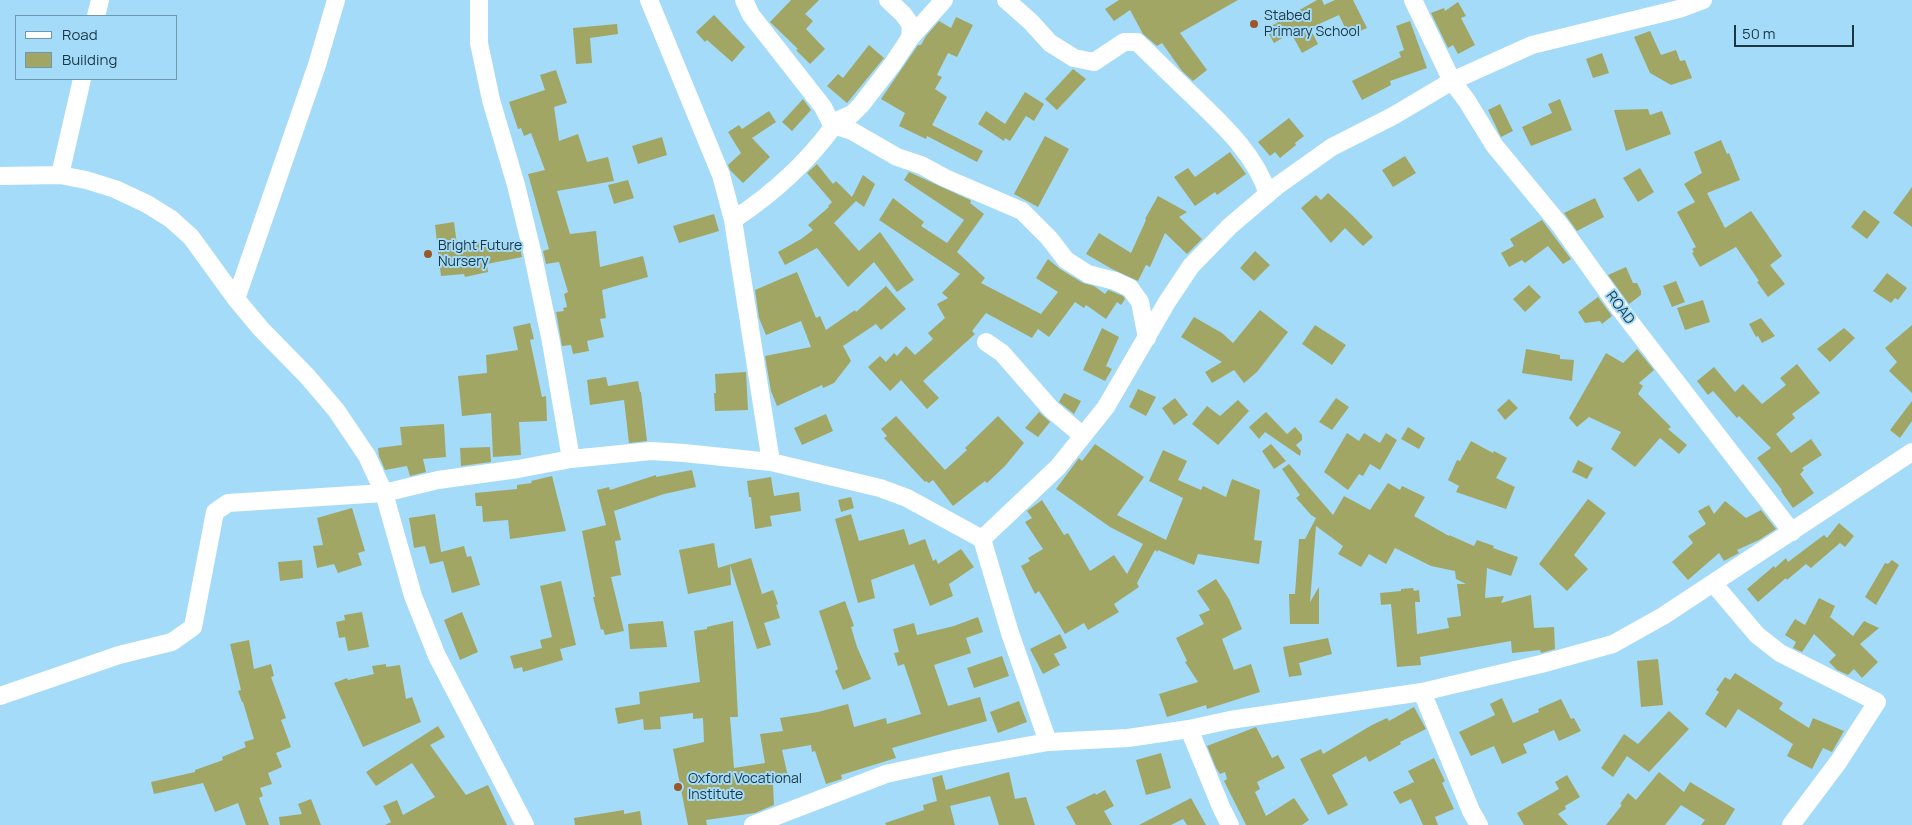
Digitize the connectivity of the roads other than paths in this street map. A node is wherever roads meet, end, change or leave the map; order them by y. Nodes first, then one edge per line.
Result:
1 (100, 0) edge
2 (336, 0) edge
3 (480, 0) edge
4 (649, 0) edge
5 (744, 0) edge
6 (888, 0) edge
7 (944, 0) edge
8 (1006, 0) edge
9 (1413, 0) edge
10 (1703, 0) edge
11 (96, 15) edge
12 (910, 38) junction
13 (82, 80) edge
14 (1452, 81) junction
15 (833, 127) junction
16 (60, 175) junction
17 (0, 176) edge
18 (1268, 194) junction
19 (732, 220) junction
20 (236, 299) junction
21 (1146, 338) junction
22 (986, 342) dead end
23 (1083, 436) junction
24 (1912, 452) edge
25 (571, 460) junction
26 (771, 462) junction
27 (384, 493) junction
28 (1792, 532) junction
29 (982, 539) junction
30 (1713, 584) junction
31 (1422, 692) junction
32 (0, 696) edge
33 (1189, 729) junction
34 (1048, 742) junction
35 (524, 825) edge
36 (753, 825) edge
37 (1230, 825) edge
38 (1479, 825) edge
39 (1791, 825) edge

1 - 11 street
2 - 20 street
3 - 25 street
4 - 19 street
5 - 15 street
6 - 12 street
7 - 12 street
8 - 18 street
9 - 14 street, ROAD
10 - 14 street
12 - 15 street
13 - 16 street
14 - 18 street
14 - 28 street, ROAD
15 - 19 street
15 - 21 street
16 - 17 street
16 - 20 street
18 - 21 street
19 - 26 street
20 - 27 street
21 - 23 street
22 - 23 street
23 - 29 street
24 - 28 street
25 - 26 street
25 - 27 street
26 - 29 street
27 - 32 street
27 - 35 street
28 - 30 street
29 - 34 street
30 - 31 street
30 - 39 street
31 - 33 street
31 - 38 street
33 - 34 street
33 - 37 street
34 - 36 street

